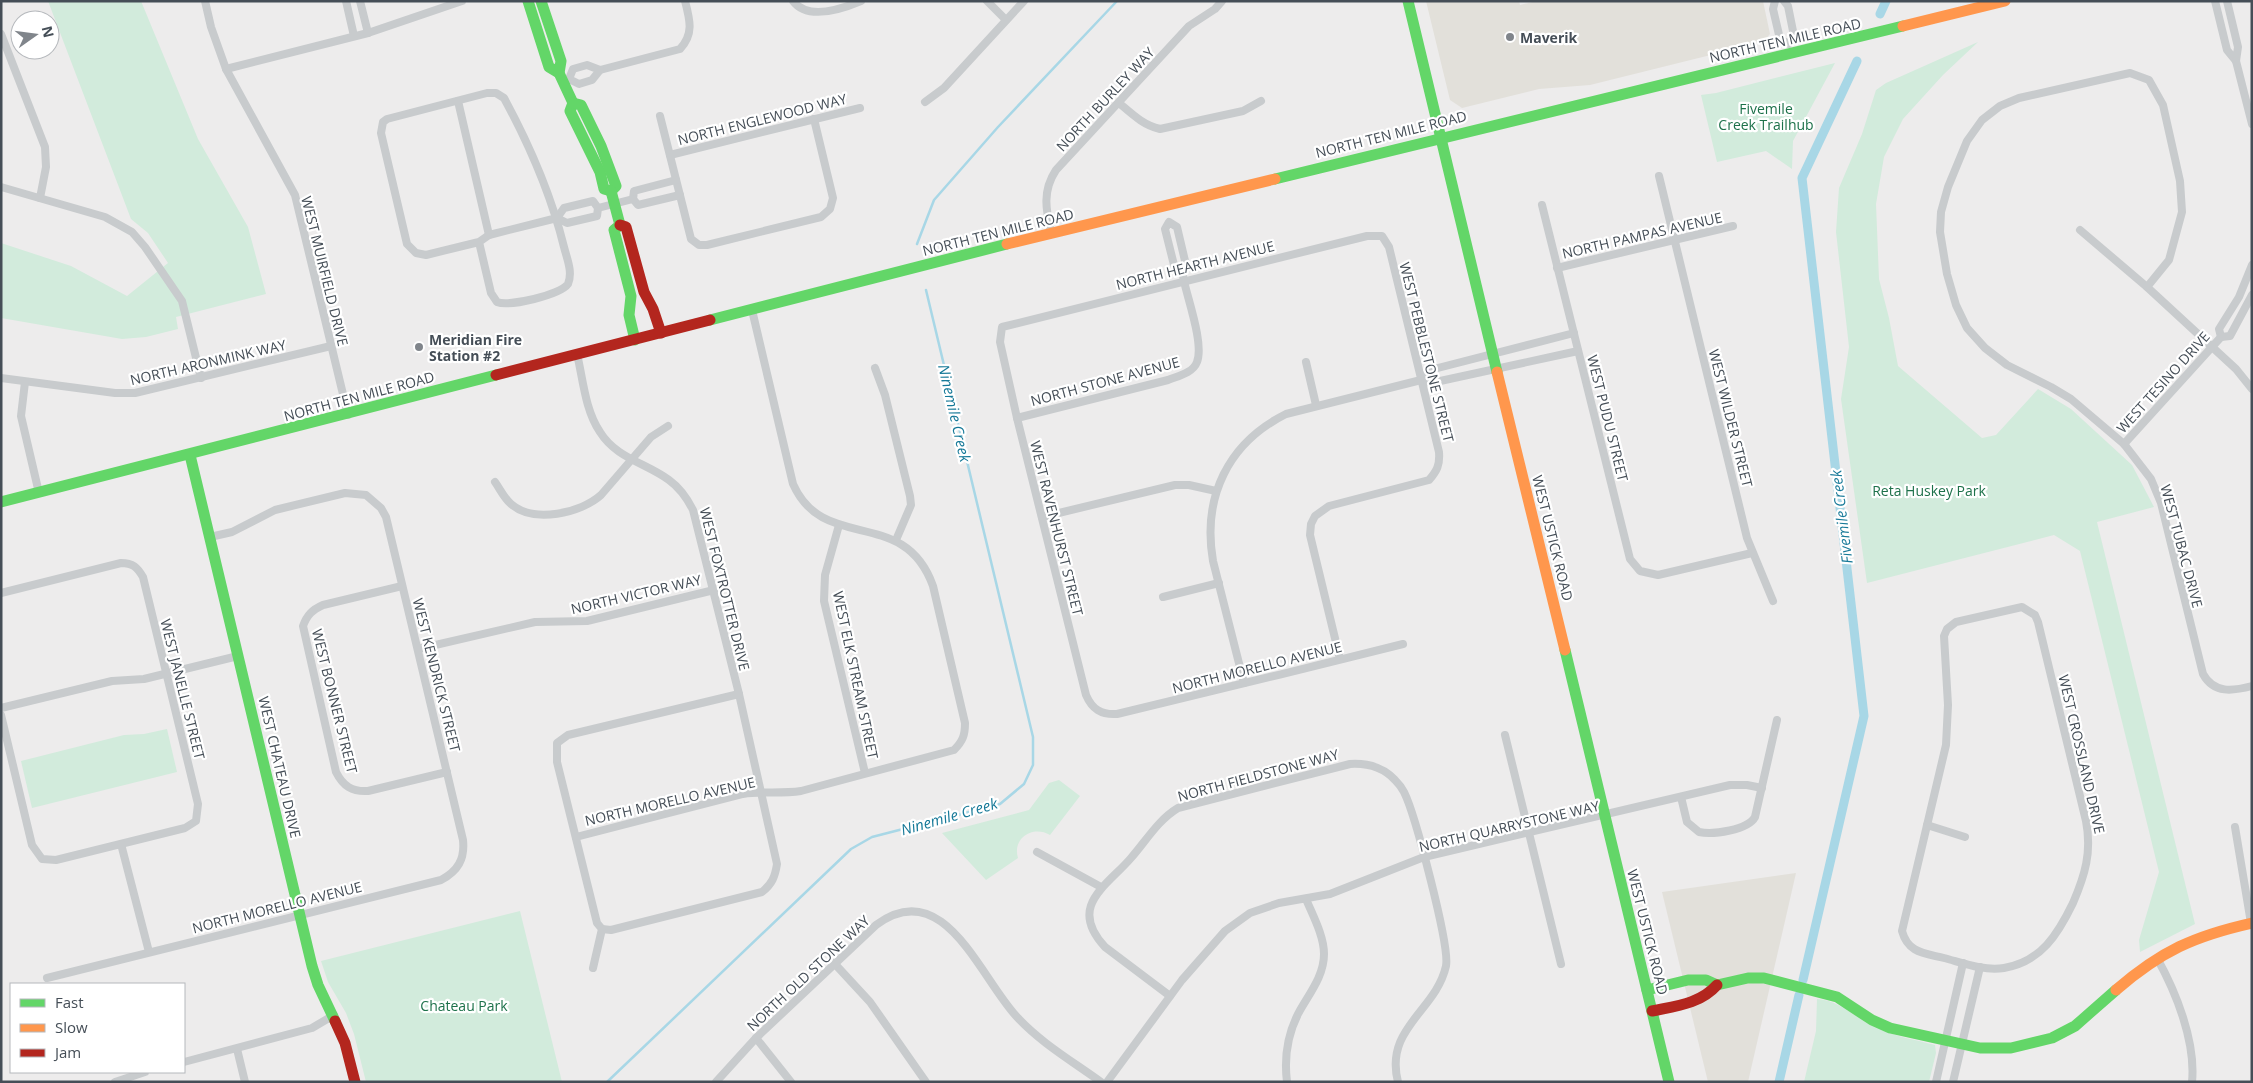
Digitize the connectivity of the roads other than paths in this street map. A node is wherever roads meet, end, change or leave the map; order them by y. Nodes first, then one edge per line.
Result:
1 (205, 1) edge
2 (346, 1) edge
3 (360, 1) edge
4 (462, 1) edge
5 (528, 1) edge
6 (541, 1) edge
7 (686, 1) edge
8 (793, 1) edge
9 (861, 1) edge
10 (987, 1) edge
11 (1024, 1) edge
12 (1222, 1) edge
13 (1408, 1) edge
14 (1775, 1) edge
15 (1784, 1) edge
16 (2005, 1) edge
17 (2215, 1) edge
18 (2228, 1) edge
19 (1006, 20) junction
20 (368, 33) junction
21 (1, 34) edge
22 (354, 36) junction
23 (1790, 49) junction
24 (2236, 61) junction
25 (226, 69) junction
26 (600, 70) junction
27 (564, 78) junction
28 (458, 100) junction
29 (1261, 101) dead end
30 (925, 102) dead end
31 (1119, 103) junction
32 (860, 108) dead end
33 (660, 116) dead end
34 (814, 119) junction
35 (2252, 124) edge
36 (1441, 137) junction
37 (670, 155) junction
38 (1659, 176) dead end
39 (676, 180) junction
40 (1, 187) edge
41 (680, 195) junction
42 (40, 198) junction
43 (633, 199) junction
44 (614, 204) junction
45 (1542, 205) dead end
46 (1164, 206) junction
47 (598, 208) junction
48 (557, 218) junction
49 (1169, 222) junction
50 (620, 225) junction
51 (1733, 226) dead end
52 (2080, 230) dead end
53 (1051, 234) junction
54 (489, 235) junction
55 (1675, 239) junction
56 (479, 242) junction
57 (1389, 247) joint
58 (2252, 265) edge
59 (1557, 268) junction
60 (1182, 270) junction
61 (1184, 281) junction
62 (2147, 287) junction
63 (2252, 295) edge
64 (752, 310) junction
65 (1002, 327) joint
66 (661, 333) junction
67 (1574, 333) junction
68 (2221, 337) junction
69 (635, 340) junction
70 (331, 346) junction
71 (2212, 348) junction
72 (1578, 351) junction
73 (1492, 353) junction
74 (577, 354) junction
75 (1306, 362) dead end
76 (875, 368) dead end
77 (1496, 368) junction
78 (1, 378) edge
79 (201, 378) junction
80 (1422, 380) junction
81 (25, 382) junction
82 (2252, 389) edge
83 (1316, 406) junction
84 (348, 415) junction
85 (1017, 418) junction
86 (668, 426) dead end
87 (2124, 444) junction
88 (190, 455) junction
89 (631, 460) junction
90 (495, 482) dead end
91 (1216, 491) junction
92 (39, 493) junction
93 (1, 502) edge
94 (1042, 517) junction
95 (839, 525) junction
96 (210, 536) junction
97 (896, 540) junction
98 (1752, 553) junction
99 (1219, 583) junction
100 (402, 586) junction
101 (714, 590) junction
102 (1, 593) edge
103 (1163, 597) dead end
104 (1772, 601) dead end
105 (1403, 644) dead end
106 (418, 649) junction
107 (238, 656) junction
108 (1340, 659) junction
109 (166, 674) junction
110 (1244, 683) junction
111 (2252, 686) edge
112 (739, 694) junction
113 (1, 708) edge
114 (1117, 714) joint
115 (1, 715) edge
116 (1778, 720) dead end
117 (1505, 735) dead end
118 (447, 772) junction
119 (865, 773) junction
120 (1762, 788) junction
121 (761, 791) junction
122 (1681, 797) junction
123 (1605, 816) junction
124 (1927, 824) junction
125 (2235, 827) dead end
126 (1529, 834) junction
127 (576, 837) junction
128 (1965, 837) dead end
129 (121, 844) junction
130 (1037, 852) dead end
131 (1424, 857) junction
132 (462, 859) joint
133 (1101, 887) junction
134 (1306, 899) junction
135 (299, 914) junction
136 (2251, 923) edge
137 (602, 929) junction
138 (149, 952) junction
139 (2157, 958) junction
140 (834, 963) junction
141 (1963, 963) junction
142 (1561, 964) dead end
143 (1980, 967) junction
144 (593, 968) dead end
145 (47, 978) dead end
146 (1717, 986) junction
147 (1647, 990) junction
148 (1170, 996) junction
149 (1652, 1012) junction
150 (334, 1015) junction
151 (756, 1038) junction
152 (1945, 1041) junction
153 (1962, 1045) junction
154 (237, 1048) junction
155 (185, 1062) edge
156 (136, 1078) edge
157 (115, 1082) edge
158 (245, 1082) edge
159 (354, 1082) edge
160 (716, 1082) edge
161 (792, 1082) edge
162 (926, 1082) edge
163 (1101, 1082) edge
164 (1107, 1082) edge
165 (1287, 1082) edge
166 (1398, 1082) edge
167 (1669, 1082) edge
168 (1936, 1082) edge
169 (1953, 1082) edge
170 (2192, 1082) edge

1 - 25 street, WEST MUIRFIELD DRIVE
2 - 22 street
3 - 20 street
4 - 20 street
5 - 27 main road
6 - 27 main road
7 - 26 street
8 - 9 street
10 - 19 street
11 - 19 street
12 - 31 street, NORTH BURLEY WAY
13 - 36 main road, WEST USTICK ROAD
14 - 23 street
15 - 23 street
16 - 23 main road, NORTH TEN MILE ROAD
17 - 24 street
18 - 24 street
19 - 30 street
20 - 22 street
21 - 42 street
22 - 25 street
23 - 36 main road, NORTH TEN MILE ROAD
24 - 35 street
25 - 70 street, WEST MUIRFIELD DRIVE
26 - 27 street
26 - 27 street
27 - 44 main road
28 - 48 street
28 - 54 street
28 - 56 street
29 - 31 street
31 - 53 street, NORTH BURLEY WAY
32 - 34 street, NORTH ENGLEWOOD WAY
33 - 37 street
34 - 37 street, NORTH ENGLEWOOD WAY
34 - 41 street
36 - 46 main road, NORTH TEN MILE ROAD
36 - 73 main road, WEST USTICK ROAD
37 - 39 street
38 - 55 street, WEST WILDER STREET
39 - 41 street
39 - 43 street
40 - 42 street
41 - 43 street
42 - 79 street
43 - 44 street
44 - 47 street
44 - 50 main road
45 - 59 street, WEST PUDU STREET
46 - 49 street
46 - 53 main road, NORTH TEN MILE ROAD
47 - 48 street
47 - 48 street
48 - 54 street
48 - 56 street
49 - 60 street
49 - 60 street
50 - 66 main road
50 - 69 main road
51 - 55 street, NORTH PAMPAS AVENUE
52 - 62 street
53 - 64 main road, NORTH TEN MILE ROAD
54 - 56 street
55 - 59 street, NORTH PAMPAS AVENUE
55 - 98 street, WEST WILDER STREET
57 - 61 street, NORTH HEARTH AVENUE
57 - 80 street, WEST PEBBLESTONE STREET
58 - 68 street, WEST TESINO DRIVE
59 - 67 street, WEST PUDU STREET
60 - 61 street
61 - 65 street, NORTH HEARTH AVENUE
61 - 85 street, NORTH STONE AVENUE
62 - 71 street
62 - 87 street, WEST TUBAC DRIVE
63 - 68 street, WEST TESINO DRIVE
64 - 66 main road, NORTH TEN MILE ROAD
64 - 95 street
65 - 85 street, WEST RAVENHURST STREET
66 - 69 main road, NORTH TEN MILE ROAD
67 - 72 street, WEST PUDU STREET
67 - 73 street
68 - 71 street, WEST TESINO DRIVE
69 - 74 main road, NORTH TEN MILE ROAD
70 - 79 street, NORTH ARONMINK WAY
70 - 84 street, WEST MUIRFIELD DRIVE
71 - 82 street
71 - 87 street, WEST TESINO DRIVE
72 - 77 street
72 - 98 street, WEST PUDU STREET
73 - 77 main road, WEST USTICK ROAD
73 - 80 street
74 - 84 main road, NORTH TEN MILE ROAD
74 - 89 street, WEST FOXTROTTER DRIVE
75 - 83 street
76 - 97 street
77 - 80 street
77 - 123 main road, WEST USTICK ROAD
78 - 81 street, NORTH ARONMINK WAY
79 - 81 street, NORTH ARONMINK WAY
80 - 83 street
80 - 108 street, WEST PEBBLESTONE STREET
81 - 92 street
83 - 91 street
84 - 88 main road, NORTH TEN MILE ROAD
85 - 94 street, WEST RAVENHURST STREET
86 - 89 street
87 - 111 street, WEST TUBAC DRIVE
88 - 92 main road, NORTH TEN MILE ROAD
88 - 96 main road, WEST CHATEAU DRIVE
89 - 90 street
89 - 101 street, WEST FOXTROTTER DRIVE
91 - 94 street
91 - 99 street
92 - 93 main road, NORTH TEN MILE ROAD
94 - 114 street, WEST RAVENHURST STREET
95 - 97 street
95 - 119 street, WEST ELK STREAM STREET
96 - 100 street, WEST KENDRICK STREET
96 - 107 main road, WEST CHATEAU DRIVE
97 - 119 street, NORTH MORELLO AVENUE
98 - 104 street, WEST WILDER STREET
99 - 103 street
99 - 110 street
100 - 106 street, WEST KENDRICK STREET
100 - 118 street, WEST BONNER STREET
101 - 106 street, NORTH VICTOR WAY
101 - 112 street, WEST FOXTROTTER DRIVE
102 - 109 street, WEST JANELLE STREET
105 - 108 street, NORTH MORELLO AVENUE
106 - 118 street, WEST KENDRICK STREET
107 - 109 street
107 - 135 main road, WEST CHATEAU DRIVE
108 - 110 street, NORTH MORELLO AVENUE
109 - 113 street
109 - 129 street, WEST JANELLE STREET
110 - 114 street, NORTH MORELLO AVENUE
112 - 121 street, WEST FOXTROTTER DRIVE
112 - 127 street
115 - 129 street
116 - 120 street
117 - 126 street
118 - 132 street, WEST KENDRICK STREET
119 - 121 street, NORTH MORELLO AVENUE
120 - 122 street, NORTH QUARRYSTONE WAY
120 - 122 street
121 - 127 street, NORTH MORELLO AVENUE
121 - 137 street, WEST FOXTROTTER DRIVE
122 - 123 street, NORTH QUARRYSTONE WAY
123 - 126 street, NORTH QUARRYSTONE WAY
123 - 147 main road, WEST USTICK ROAD
124 - 128 street
124 - 141 street, WEST CROSSLAND DRIVE
124 - 143 street, WEST CROSSLAND DRIVE
125 - 136 street
126 - 131 street, NORTH QUARRYSTONE WAY
126 - 142 street
127 - 137 street
129 - 138 street
130 - 133 street
131 - 133 street, NORTH FIELDSTONE WAY
131 - 134 street, NORTH QUARRYSTONE WAY
131 - 166 street, NORTH FIELDSTONE WAY
132 - 135 street, NORTH MORELLO AVENUE
133 - 148 street, NORTH FIELDSTONE WAY
134 - 148 street, NORTH QUARRYSTONE WAY
134 - 165 street
135 - 138 street, NORTH MORELLO AVENUE
135 - 150 main road, WEST CHATEAU DRIVE
136 - 139 main road
137 - 144 street
138 - 145 street, NORTH MORELLO AVENUE
139 - 153 main road
139 - 170 street
140 - 151 street, NORTH OLD STONE WAY
140 - 162 street
140 - 163 street, NORTH OLD STONE WAY
141 - 143 street, WEST CROSSLAND DRIVE
141 - 152 street
143 - 153 street
146 - 147 main road
146 - 149 main road
146 - 152 main road
147 - 149 main road, WEST USTICK ROAD
148 - 164 street, NORTH QUARRYSTONE WAY
149 - 167 main road, WEST USTICK ROAD
150 - 154 street
150 - 159 main road, WEST CHATEAU DRIVE
151 - 160 street, NORTH OLD STONE WAY
151 - 161 street
152 - 153 main road
152 - 168 street
153 - 169 street
154 - 155 street
154 - 158 street
156 - 157 street

